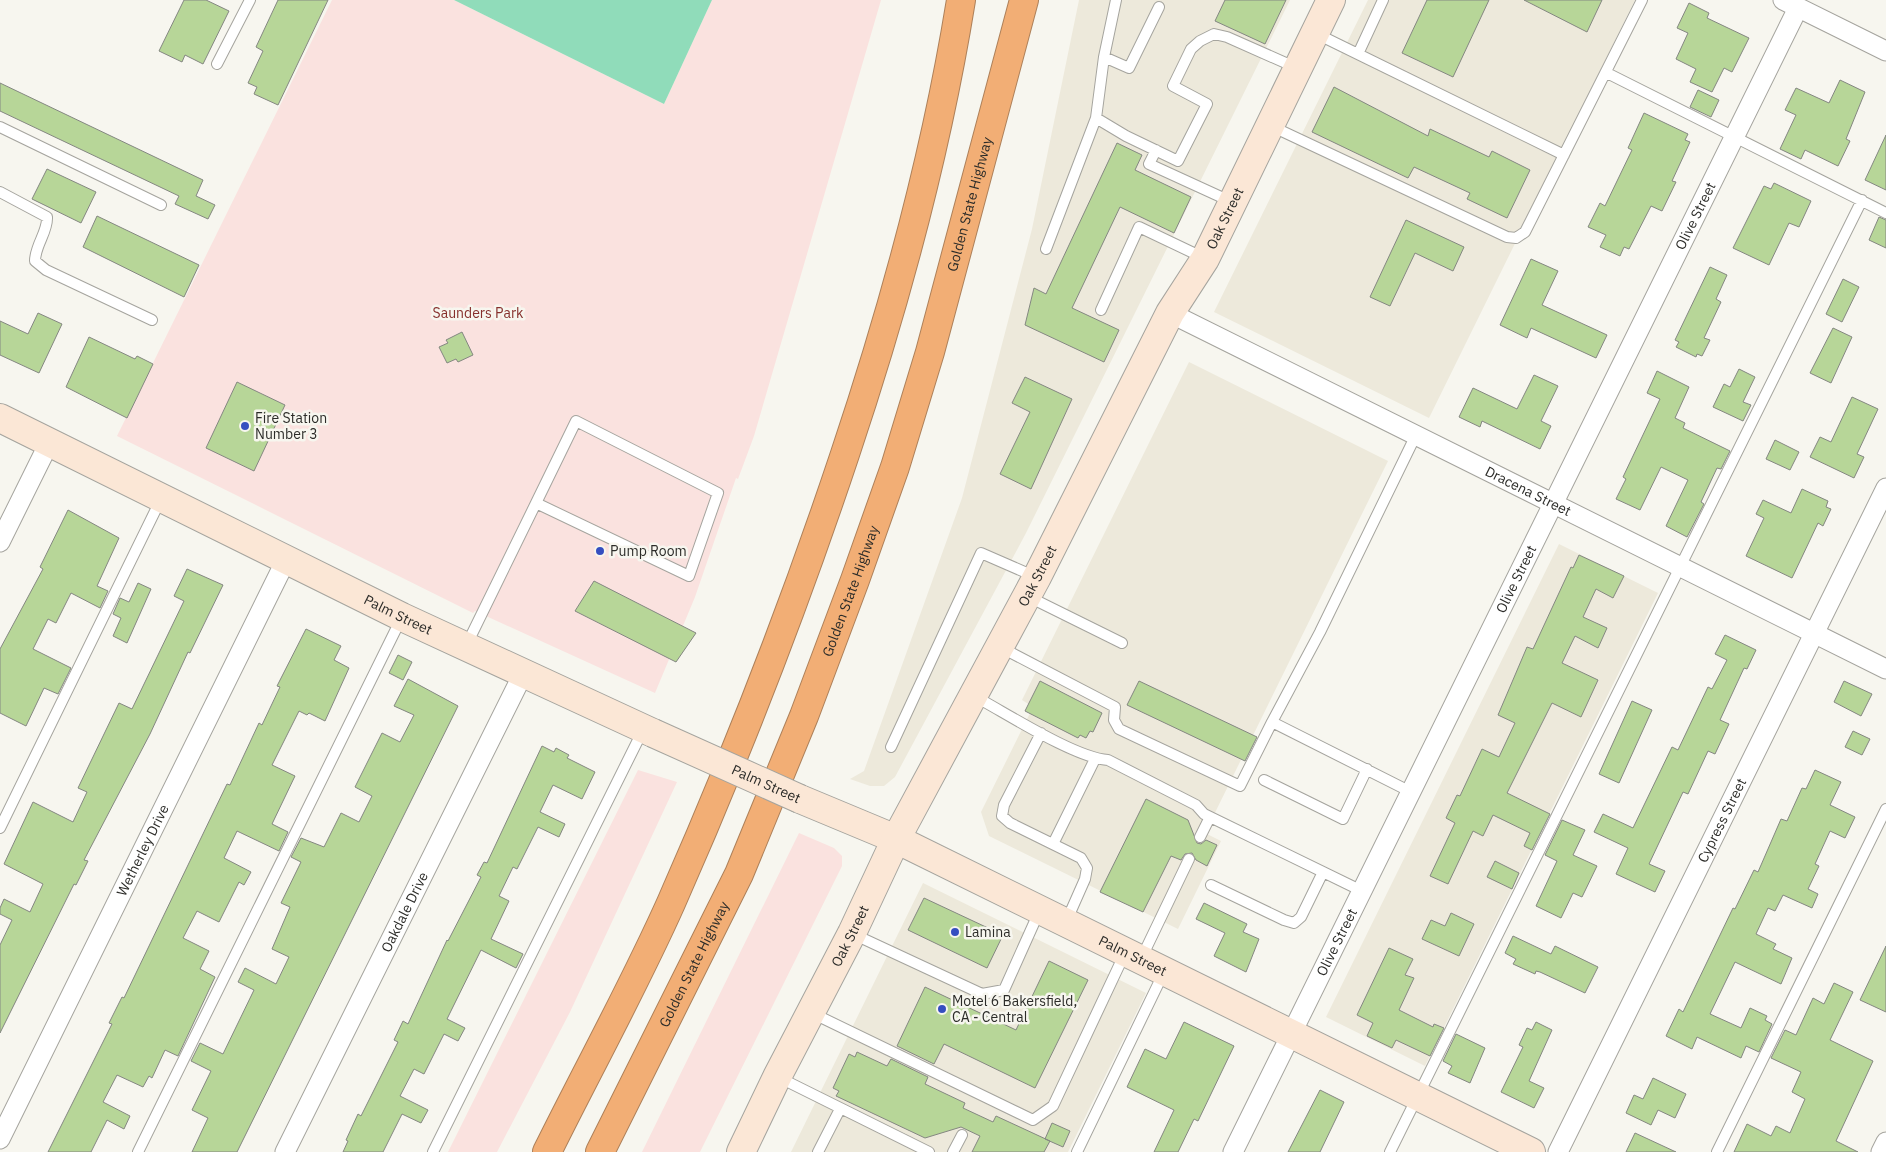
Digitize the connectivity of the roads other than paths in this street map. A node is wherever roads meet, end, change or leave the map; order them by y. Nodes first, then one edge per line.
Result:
1 (250, 0) edge
2 (961, 0) edge
3 (1024, 0) edge
4 (1116, 0) edge
5 (1332, 0) edge
6 (1383, 0) edge
7 (1642, 0) edge
8 (1790, 4) edge
9 (1159, 7) dead end
10 (1316, 34) junction
11 (1886, 51) edge
12 (1358, 54) junction
13 (1104, 57) junction
14 (217, 64) dead end
15 (1298, 69) junction
16 (1607, 73) junction
17 (1096, 118) junction
18 (1270, 126) junction
19 (0, 127) edge
20 (1734, 138) junction
21 (1156, 150) junction
22 (1564, 155) junction
23 (0, 192) edge
24 (1862, 200) junction
25 (1233, 202) junction
26 (161, 206) dead end
27 (1886, 213) edge
28 (1046, 248) dead end
29 (1205, 259) junction
30 (1100, 310) dead end
31 (1170, 313) junction
32 (152, 320) dead end
33 (0, 418) edge
34 (1415, 436) junction
35 (49, 443) junction
36 (1886, 488) edge
37 (162, 498) junction
38 (536, 503) junction
39 (1553, 504) junction
40 (0, 542) edge
41 (286, 560) junction
42 (1682, 568) junction
43 (1031, 586) junction
44 (402, 617) junction
45 (1814, 633) junction
46 (1122, 642) dead end
47 (999, 646) junction
48 (466, 647) junction
49 (1886, 669) edge
50 (523, 674) junction
51 (974, 695) junction
52 (1272, 722) junction
53 (648, 731) junction
54 (1041, 733) junction
55 (891, 747) dead end
56 (1095, 759) junction
57 (1366, 769) junction
58 (1264, 780) dead end
59 (1411, 792) junction
60 (1886, 809) edge
61 (1210, 816) junction
62 (0, 828) edge
63 (1200, 837) dead end
64 (896, 839) junction
65 (1053, 844) junction
66 (1189, 859) dead end
67 (1323, 872) junction
68 (1211, 885) dead end
69 (1362, 891) junction
70 (1040, 910) junction
71 (1065, 923) junction
72 (852, 933) junction
73 (1133, 956) junction
74 (1165, 972) junction
75 (812, 1013) junction
76 (1291, 1034) junction
77 (586, 1073) junction
78 (777, 1077) junction
79 (1418, 1096) junction
80 (840, 1109) junction
81 (962, 1135) dead end
82 (0, 1139) edge
83 (1886, 1142) edge
84 (138, 1152) edge
85 (285, 1152) edge
86 (433, 1152) edge
87 (536, 1152) edge
88 (547, 1152) edge
89 (600, 1152) edge
90 (741, 1152) edge
91 (818, 1152) edge
92 (929, 1152) edge
93 (953, 1152) edge
94 (1077, 1152) edge
95 (1233, 1152) edge
96 (1390, 1152) edge
97 (1531, 1152) edge
98 (1558, 1152) edge
99 (1716, 1152) edge
100 (1881, 1152) edge

1 - 14 lane
2 - 77 highway
3 - 89 highway, Golden State Highway
4 - 13 lane
5 - 10 street, Oak Street
6 - 12 lane
7 - 16 lane
8 - 11 street
8 - 20 street, Olive Street
9 - 13 lane
10 - 12 lane
10 - 15 street, Oak Street
12 - 22 lane
13 - 17 lane
15 - 18 street, Oak Street
15 - 21 lane
16 - 20 lane
16 - 22 lane
17 - 21 lane
17 - 28 lane
18 - 22 lane
18 - 25 street, Oak Street
19 - 26 lane
20 - 24 lane
20 - 39 street, Olive Street
21 - 25 lane
23 - 32 lane
24 - 27 lane
24 - 42 lane
25 - 29 street, Oak Street
29 - 30 lane
29 - 31 street, Oak Street
31 - 34 street, Dracena Street
31 - 43 street, Oak Street
33 - 35 street, Palm Street
34 - 39 street, Dracena Street
34 - 52 lane
35 - 37 street, Palm Street
35 - 40 street
36 - 45 street, Cypress Street
37 - 41 street, Palm Street
37 - 62 lane
38 - 38 lane
38 - 48 lane
39 - 42 street, Dracena Street
39 - 59 street, Olive Street
41 - 44 street, Palm Street
41 - 82 street, Wetherley Drive
42 - 45 street, Dracena Street
42 - 79 lane
43 - 46 lane
43 - 47 street, Oak Street
43 - 55 lane
44 - 48 street, Palm Street
44 - 84 lane
45 - 49 street, Dracena Street
45 - 98 street, Cypress Street
47 - 51 street, Oak Street
47 - 52 lane
48 - 50 street, Palm Street
50 - 53 street, Palm Street
50 - 85 street, Oakdale Drive
51 - 54 lane
51 - 64 street, Oak Street
52 - 57 lane
53 - 64 street, Palm Street, bridge
53 - 86 lane
54 - 56 lane
54 - 65 lane
56 - 61 lane
56 - 65 lane
57 - 58 lane
57 - 59 lane
59 - 69 street, Olive Street
60 - 99 lane
61 - 63 lane
61 - 67 lane
64 - 70 street, Palm Street
64 - 72 street, Oak Street
65 - 71 lane
66 - 73 lane
67 - 68 lane
67 - 69 lane
69 - 76 street, Olive Street
70 - 71 street, Palm Street
70 - 72 lane
71 - 73 street, Palm Street
72 - 75 street, Oak Street
73 - 74 street, Palm Street
73 - 75 lane
74 - 76 street, Palm Street
74 - 94 lane
75 - 78 street, Oak Street
76 - 79 street, Palm Street
76 - 95 street, Olive Street
77 - 87 highway
77 - 88 highway
78 - 80 lane
78 - 90 street, Oak Street
79 - 96 lane
79 - 97 street, Palm Street
80 - 91 lane
80 - 92 lane
81 - 93 lane
83 - 100 street

